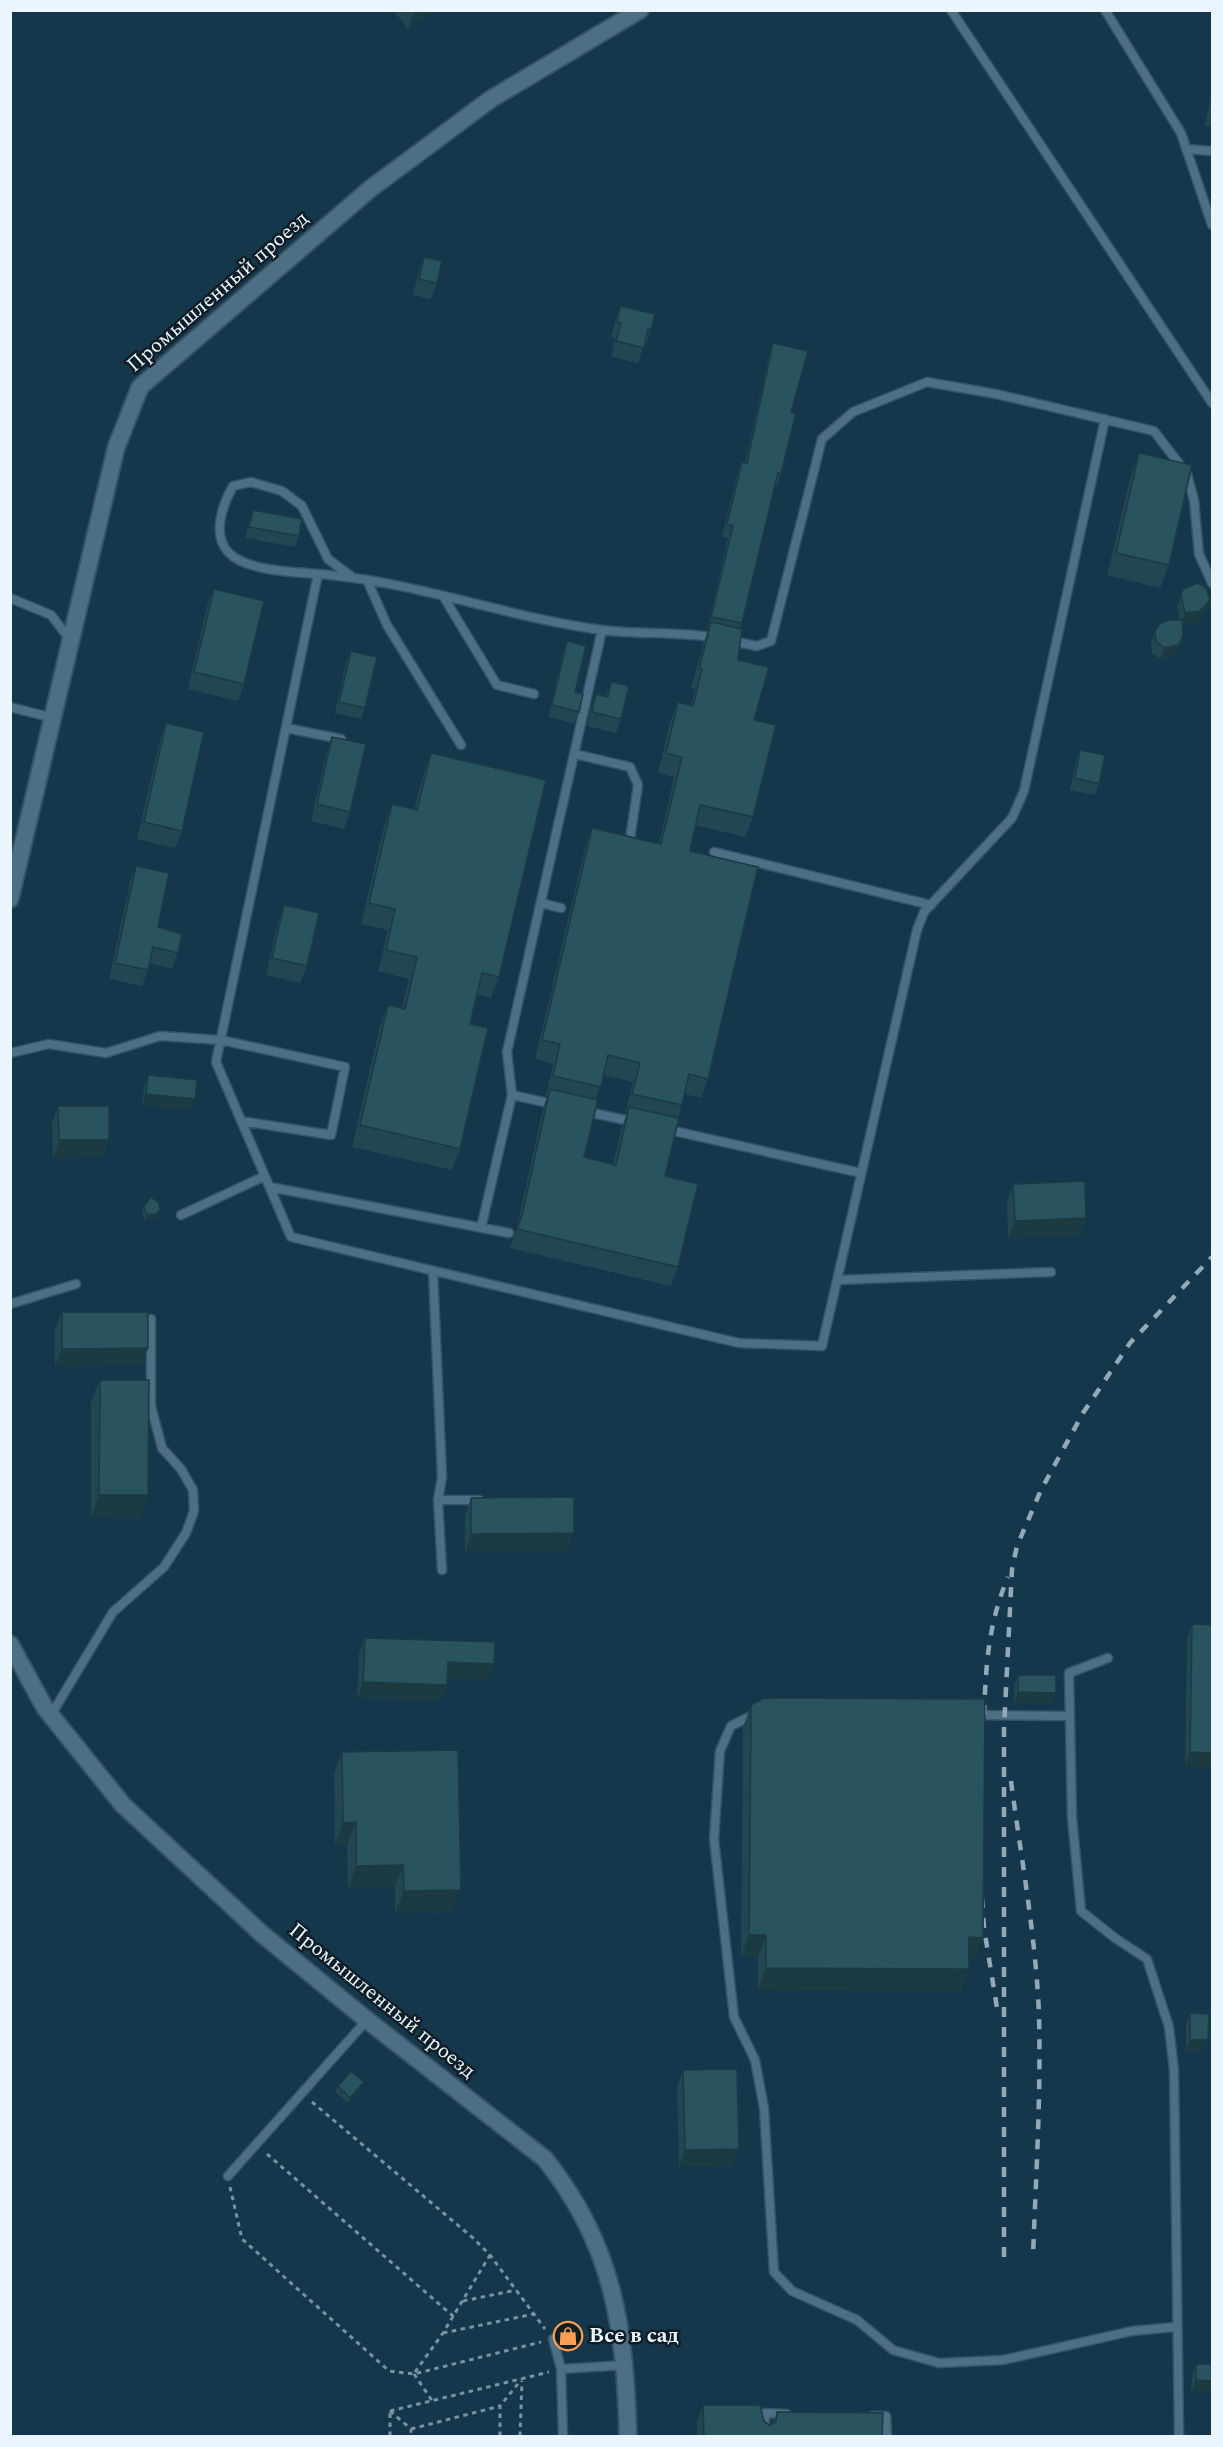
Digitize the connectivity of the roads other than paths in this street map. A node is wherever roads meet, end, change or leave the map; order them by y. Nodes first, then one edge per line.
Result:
1 (639, 10) edge
2 (951, 10) edge
3 (1105, 10) edge
4 (1186, 149) junction
5 (1212, 151) edge
6 (1212, 225) edge
7 (1212, 403) edge
8 (1105, 419) junction
9 (318, 573) junction
10 (352, 577) junction
11 (367, 580) junction
12 (1212, 584) edge
13 (444, 596) junction
14 (10, 598) edge
15 (602, 630) junction
16 (71, 641) junction
17 (534, 694) dead end
18 (10, 707) edge
19 (53, 718) junction
20 (286, 728) junction
21 (352, 741) edge
22 (461, 745) dead end
23 (574, 754) junction
24 (629, 846) edge
25 (714, 852) dead end
26 (13, 877) edge
27 (10, 899) edge
28 (541, 903) junction
29 (931, 905) junction
30 (561, 908) dead end
31 (221, 1040) junction
32 (10, 1053) edge
33 (512, 1095) junction
34 (558, 1105) edge
35 (570, 1108) edge
36 (241, 1121) junction
37 (640, 1124) edge
38 (652, 1126) edge
39 (861, 1173) junction
40 (265, 1176) junction
41 (270, 1187) junction
42 (181, 1215) dead end
43 (481, 1228) junction
44 (509, 1233) dead end
45 (433, 1271) junction
46 (1051, 1272) dead end
47 (837, 1280) junction
48 (76, 1284) dead end
49 (10, 1304) edge
50 (151, 1319) edge
51 (494, 1499) edge
52 (438, 1500) junction
53 (442, 1570) dead end
54 (10, 1644) edge
55 (1108, 1658) dead end
56 (766, 1714) edge
57 (51, 1715) junction
58 (964, 1715) edge
59 (1070, 1716) junction
60 (367, 2020) junction
61 (228, 2176) road end
62 (1175, 2327) junction
63 (553, 2339) road end
64 (626, 2365) junction
65 (561, 2369) junction
66 (798, 2414) edge
67 (864, 2415) edge
68 (563, 2436) edge
69 (628, 2436) edge
70 (764, 2436) edge
71 (887, 2436) edge
72 (1179, 2436) edge

1 - 16 street, Промышленный проезд
2 - 7 lane
3 - 4 lane
4 - 5 lane
4 - 6 lane
8 - 12 lane
8 - 15 lane
8 - 29 lane
9 - 10 lane
9 - 10 lane
9 - 20 lane
10 - 11 lane
11 - 13 lane
11 - 22 lane
13 - 15 lane
13 - 17 lane
14 - 16 lane
15 - 23 lane
16 - 19 street, Промышленный проезд
18 - 19 lane
19 - 26 street, Промышленный проезд
20 - 21 lane
20 - 31 lane
23 - 24 lane
23 - 28 lane
25 - 29 lane
26 - 27 street, Промышленный проезд
28 - 30 lane
28 - 33 lane
29 - 39 lane
31 - 32 lane
31 - 36 lane
31 - 36 lane
33 - 34 lane
33 - 43 lane
35 - 37 lane
36 - 40 lane
38 - 39 lane
39 - 47 lane
40 - 41 lane
40 - 42 lane
41 - 43 lane
41 - 45 lane
43 - 44 lane
45 - 47 lane
45 - 52 lane
46 - 47 lane
48 - 49 lane
50 - 57 lane
51 - 52 lane
52 - 53 lane
54 - 57 street, Промышленный проезд
55 - 59 lane
56 - 62 lane
57 - 60 street, Промышленный проезд
58 - 59 lane
59 - 62 lane
60 - 61 lane
60 - 64 street, Промышленный проезд
62 - 72 lane
63 - 65 lane
64 - 65 lane
64 - 69 street, Промышленный проезд
65 - 68 lane
66 - 70 lane
67 - 71 lane

